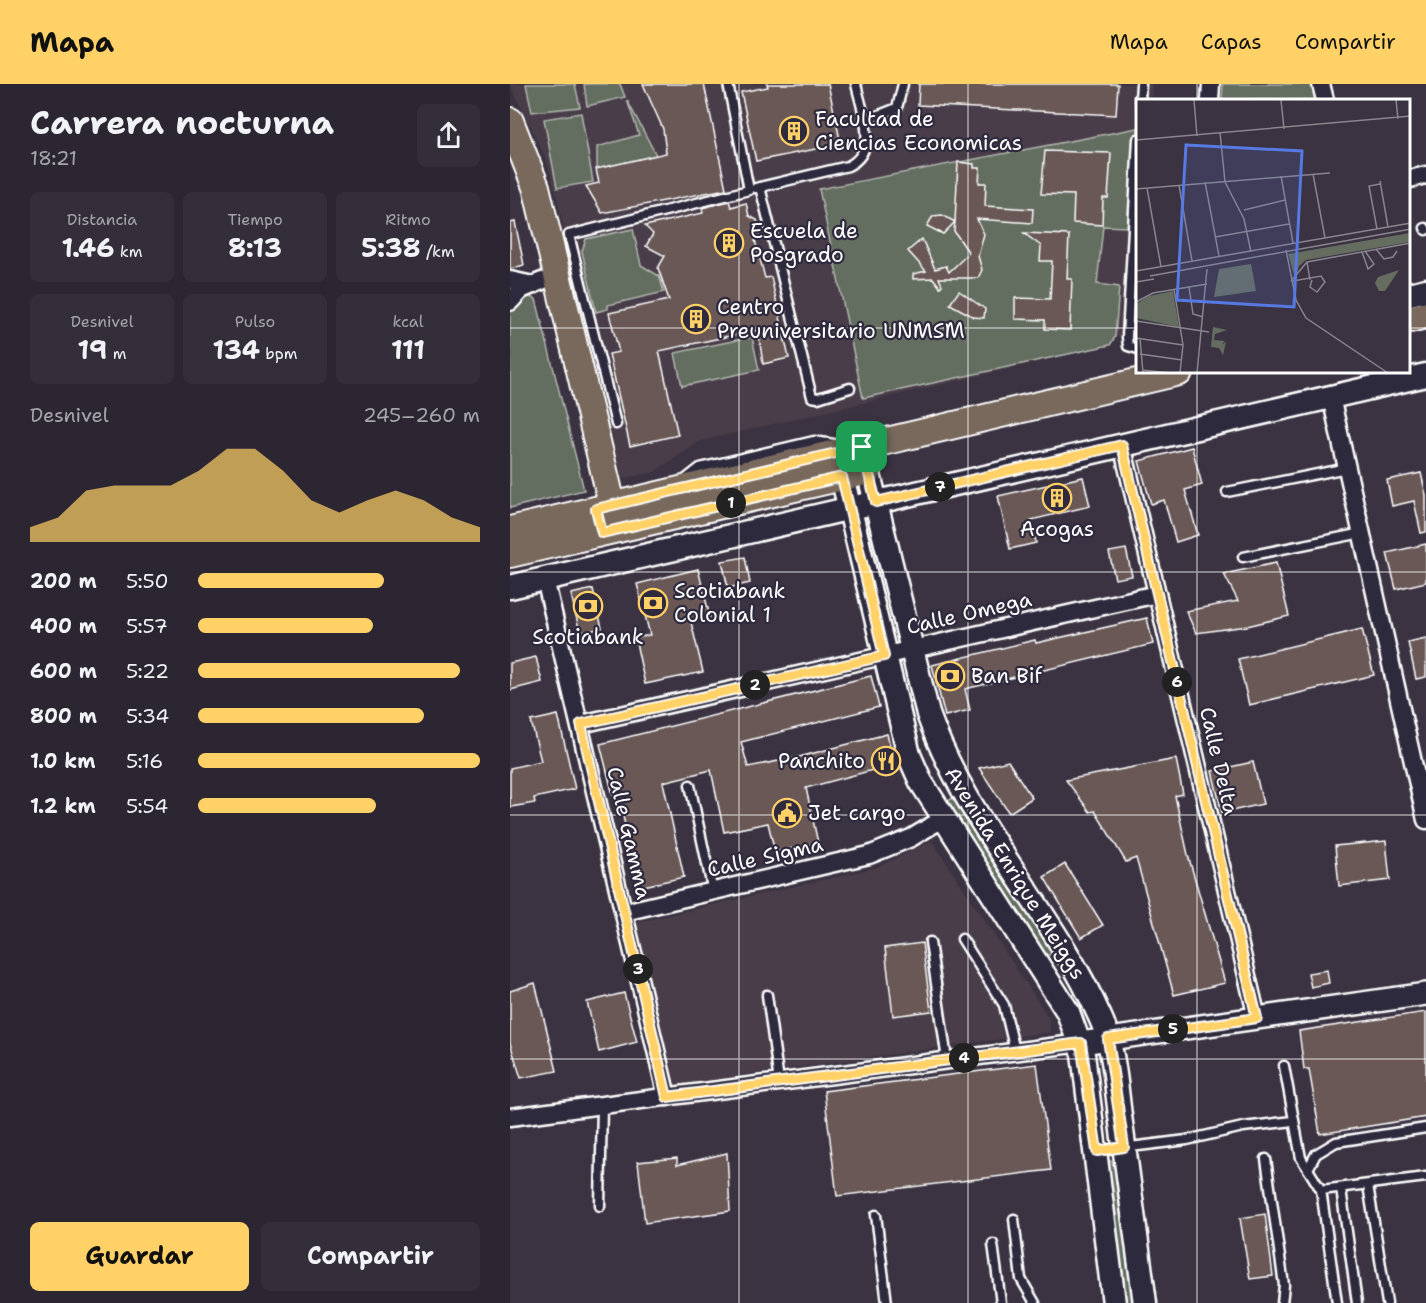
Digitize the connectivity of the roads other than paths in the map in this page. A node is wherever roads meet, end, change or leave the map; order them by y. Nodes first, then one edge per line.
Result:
1 (728, 84) edge
2 (855, 84) edge
3 (903, 84) edge
4 (1141, 84) edge
5 (1211, 84) edge
6 (1321, 84) edge
7 (1140, 99) edge
8 (1210, 99) edge
9 (1325, 99) edge
10 (510, 121) edge
11 (864, 121) junction
12 (510, 166) edge
13 (1136, 175) edge
14 (1426, 175) edge
15 (1411, 179) edge
16 (760, 187) junction
17 (749, 190) junction
18 (510, 280) edge
19 (537, 283) junction
20 (1426, 290) edge
21 (1411, 294) edge
22 (510, 302) edge
23 (1426, 315) edge
24 (1411, 319) edge
25 (1136, 348) edge
26 (1172, 374) edge
27 (1426, 375) edge
28 (850, 388) dead end
29 (1331, 397) junction
30 (616, 424) dead end
31 (1122, 445) junction
32 (865, 459) junction
33 (839, 465) junction
34 (1347, 468) junction
35 (672, 491) junction
36 (1227, 492) dead end
37 (876, 502) junction
38 (849, 508) junction
39 (607, 519) junction
40 (510, 530) edge
41 (1362, 533) junction
42 (510, 554) edge
43 (1243, 557) dead end
44 (545, 579) junction
45 (510, 587) edge
46 (1156, 594) junction
47 (912, 650) junction
48 (884, 656) junction
49 (581, 724) junction
50 (690, 784) dead end
51 (944, 818) junction
52 (1426, 820) edge
53 (713, 892) junction
54 (624, 912) junction
55 (962, 939) dead end
56 (930, 942) dead end
57 (1065, 954) junction
58 (1042, 969) junction
59 (1426, 994) edge
60 (767, 995) dead end
61 (1257, 1018) junction
62 (1108, 1039) junction
63 (1081, 1043) junction
64 (1015, 1051) junction
65 (948, 1060) junction
66 (1284, 1066) dead end
67 (779, 1082) junction
68 (1116, 1088) junction
69 (1088, 1091) junction
70 (667, 1097) junction
71 (602, 1105) junction
72 (510, 1117) edge
73 (1293, 1121) junction
74 (1426, 1128) edge
75 (1124, 1147) junction
76 (1097, 1151) junction
77 (1266, 1159) dead end
78 (1308, 1169) junction
79 (1426, 1177) edge
80 (1368, 1185) junction
81 (1341, 1189) junction
82 (1321, 1190) junction
83 (600, 1206) dead end
84 (876, 1215) dead end
85 (1014, 1219) dead end
86 (993, 1244) dead end
87 (887, 1303) edge
88 (1001, 1303) edge
89 (1035, 1303) edge
90 (1114, 1303) edge
91 (1145, 1303) edge
92 (1282, 1303) edge
93 (1337, 1303) edge
94 (1357, 1303) edge
95 (1387, 1303) edge

1 - 17 lane
2 - 11 lane
3 - 11 lane
4 - 7 lane
5 - 8 street
6 - 9 street
10 - 39 main road
11 - 16 lane
12 - 19 main road
13 - 25 lane
14 - 15 street
16 - 17 lane
16 - 28 lane
17 - 30 lane
18 - 19 street
19 - 22 street
19 - 39 main road
20 - 21 main road
23 - 24 main road
26 - 32 main road
27 - 29 main road
29 - 31 main road
29 - 34 street
31 - 37 main road
31 - 46 street, Calle Delta
32 - 33 main road
32 - 35 lane
32 - 37 main road, Avenida Enrique Meiggs
33 - 35 main road
33 - 38 main road, Avenida Enrique Meiggs
33 - 39 main road
34 - 36 lane
34 - 41 street
35 - 39 main road
37 - 38 main road
37 - 47 main road, Avenida Enrique Meiggs
38 - 44 main road
38 - 48 main road, Avenida Enrique Meiggs
39 - 40 main road
39 - 42 main road
41 - 43 lane
41 - 52 street
44 - 45 main road
44 - 49 street, Calle Gamma
46 - 47 street, Calle Omega
46 - 61 street, Calle Delta
47 - 48 street, Calle Omega
47 - 57 main road, Avenida Enrique Meiggs
48 - 49 street, Calle Omega
48 - 51 main road, Avenida Enrique Meiggs
49 - 54 street, Calle Gamma
50 - 53 lane
51 - 53 street, Calle Sigma
51 - 58 main road, Avenida Enrique Meiggs
53 - 54 street, Calle Sigma
54 - 70 street, Calle Gamma
55 - 64 lane
56 - 65 lane
57 - 58 main road
57 - 62 main road, Avenida Enrique Meiggs
58 - 63 main road, Avenida Enrique Meiggs
59 - 61 street
60 - 67 lane
61 - 62 street
62 - 63 street
62 - 68 main road, Avenida Enrique Meiggs
63 - 64 street
63 - 69 main road, Avenida Enrique Meiggs
64 - 65 street
65 - 67 street
66 - 73 lane
67 - 70 street
68 - 69 main road
68 - 75 main road, Avenida Enrique Meiggs
69 - 76 main road, Avenida Enrique Meiggs
70 - 71 street
71 - 72 street
71 - 83 lane
73 - 75 lane
73 - 78 lane
74 - 78 lane
75 - 76 lane
75 - 91 main road, Avenida Enrique Meiggs
76 - 90 main road, Avenida Enrique Meiggs
77 - 92 lane
78 - 82 lane
79 - 80 lane
80 - 81 lane
80 - 95 lane
81 - 82 lane
81 - 94 lane
82 - 93 lane
84 - 87 lane
85 - 89 lane
86 - 88 lane

